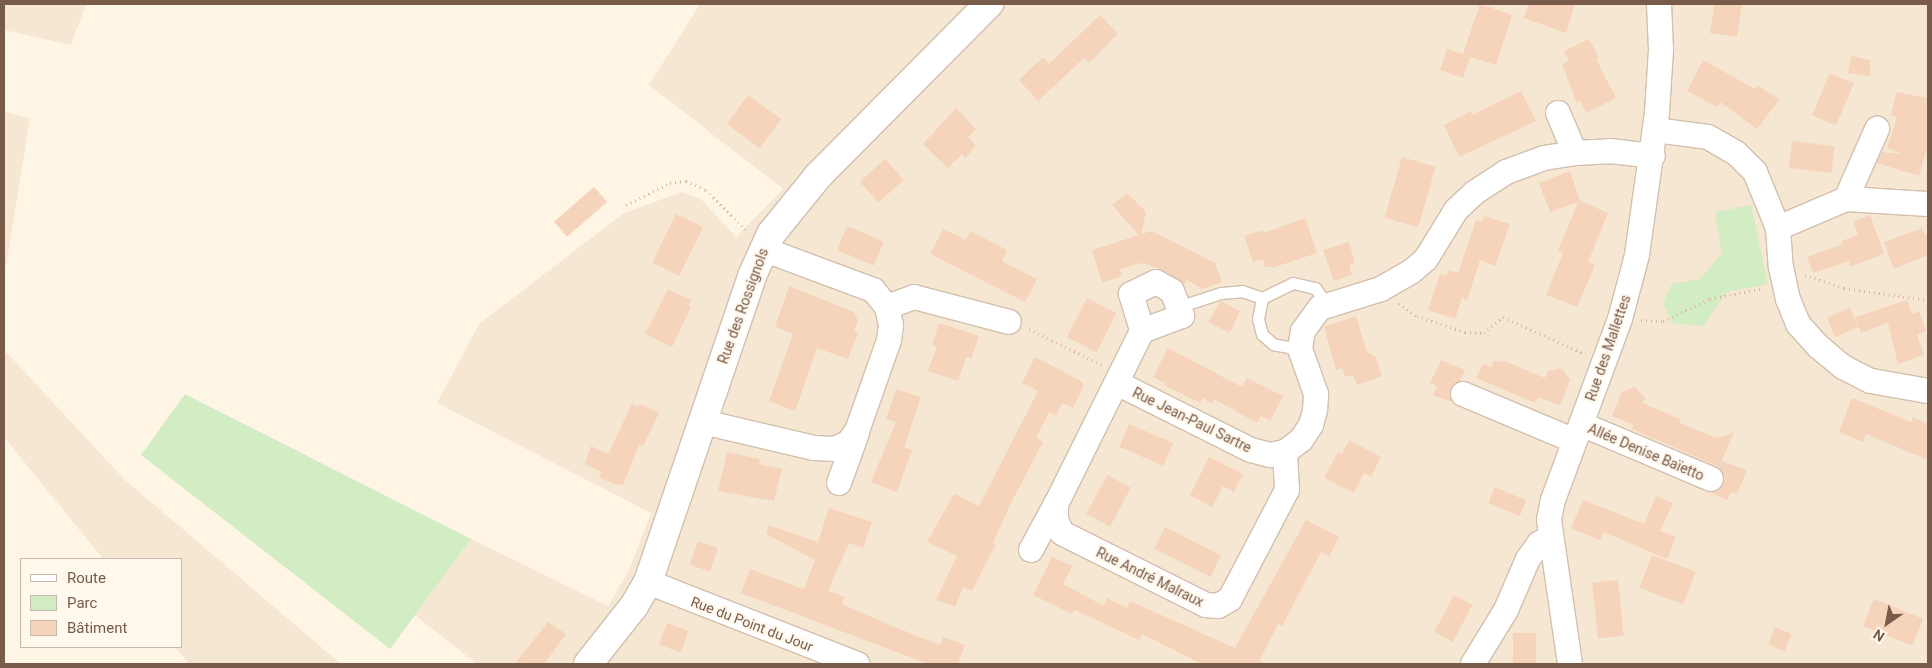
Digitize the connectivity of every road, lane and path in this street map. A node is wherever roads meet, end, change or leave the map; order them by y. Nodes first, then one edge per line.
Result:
1 (989, 4) edge
2 (1659, 4) edge
3 (1558, 112) dead end
4 (1877, 129) dead end
5 (1655, 130) junction
6 (1575, 154) junction
7 (1653, 156) junction
8 (1846, 199) junction
9 (1928, 204) edge
10 (626, 205) dead end
11 (1778, 228) junction
12 (763, 249) junction
13 (1783, 276) junction
14 (1381, 289) junction
15 (1262, 298) junction
16 (1928, 300) edge
17 (1328, 306) junction
18 (887, 307) junction
19 (1178, 307) junction
20 (1620, 319) junction
21 (1009, 322) joint
22 (1142, 331) junction
23 (1300, 349) junction
24 (1604, 363) junction
25 (1119, 379) junction
26 (1928, 391) edge
27 (1463, 394) dead end
28 (703, 422) junction
29 (857, 431) junction
30 (1578, 433) junction
31 (1285, 452) junction
32 (1711, 479) dead end
33 (839, 483) dead end
34 (1056, 504) junction
35 (1551, 537) junction
36 (1032, 550) dead end
37 (648, 582) junction
38 (819, 657) edge
39 (588, 664) edge
40 (857, 664) edge
41 (1473, 664) edge
42 (1570, 664) edge

1 - 12 street, Rue des Rossignols
2 - 5 street, Rue des Mallettes
3 - 6 street
4 - 8 street
5 - 7 street, Rue des Mallettes
5 - 11 street
6 - 7 street
6 - 14 street
7 - 20 street, Rue des Mallettes
8 - 9 street
8 - 11 street
10 - 12 path
11 - 13 street
12 - 18 street
12 - 28 street, Rue des Rossignols
13 - 16 path
13 - 20 path
13 - 26 street
14 - 17 street
14 - 24 path
15 - 17 lane
15 - 19 lane
15 - 23 lane
17 - 23 street
18 - 21 street
18 - 29 street
19 - 22 street
19 - 22 street
20 - 24 street, Rue des Mallettes
21 - 25 path
22 - 25 street
23 - 31 street
24 - 30 street, Rue des Mallettes
25 - 31 street, Rue Jean-Paul Sartre
25 - 34 street
27 - 30 street, Allée Denise Baïetto
28 - 29 street
28 - 37 street, Rue des Rossignols
29 - 33 street
30 - 32 street, Allée Denise Baïetto
30 - 35 street, Rue des Mallettes
31 - 34 street, Rue André Malraux
34 - 36 street
35 - 41 street
35 - 42 street, Rue des Mallettes
37 - 38 street, Rue du Point du Jour
37 - 39 street, Rue des Rossignols
38 - 40 street, Rue du Point du Jour

